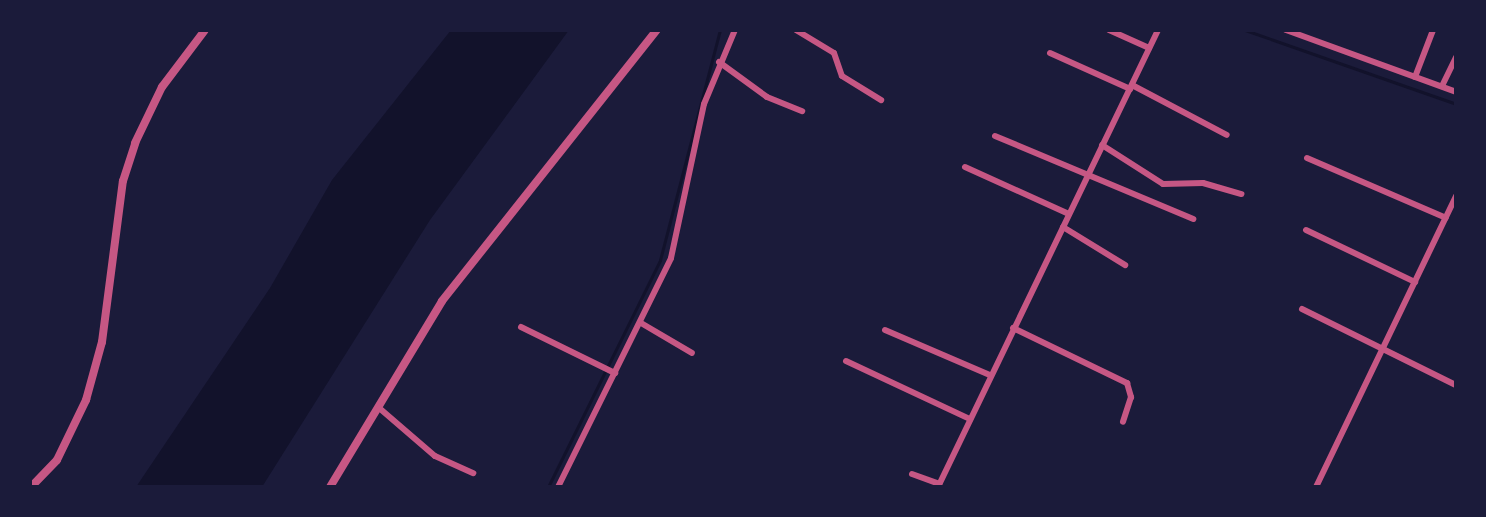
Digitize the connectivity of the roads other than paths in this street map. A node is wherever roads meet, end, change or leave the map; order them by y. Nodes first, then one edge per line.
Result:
1 (205, 30) edge
2 (657, 30) edge
3 (735, 30) edge
4 (796, 30) edge
5 (1109, 30) edge
6 (1158, 30) edge
7 (1286, 30) edge
8 (1433, 30) edge
9 (1303, 33) edge
10 (1149, 48) junction
11 (1050, 53) dead end
12 (1456, 57) edge
13 (719, 62) junction
14 (1414, 77) junction
15 (1131, 87) junction
16 (1442, 87) junction
17 (1456, 92) edge
18 (880, 100) dead end
19 (802, 111) dead end
20 (1227, 135) dead end
21 (995, 136) dead end
22 (1102, 145) junction
23 (1307, 158) dead end
24 (965, 167) dead end
25 (1088, 175) junction
26 (1241, 194) dead end
27 (1456, 196) edge
28 (1453, 210) edge
29 (1069, 214) junction
30 (1446, 218) junction
31 (1193, 219) dead end
32 (1063, 227) junction
33 (1306, 230) dead end
34 (1125, 265) dead end
35 (1415, 282) junction
36 (1302, 309) dead end
37 (641, 322) junction
38 (521, 327) dead end
39 (1014, 328) junction
40 (885, 330) dead end
41 (1383, 349) junction
42 (692, 353) dead end
43 (846, 361) dead end
44 (612, 371) junction
45 (990, 375) junction
46 (1456, 385) edge
47 (378, 407) junction
48 (970, 419) junction
49 (1123, 422) dead end
50 (473, 473) dead end
51 (912, 474) dead end
52 (939, 485) edge
53 (31, 487) edge
54 (330, 487) edge
55 (558, 487) edge
56 (1316, 487) edge

1 - 53 street
2 - 47 street
3 - 13 street
4 - 18 street
5 - 10 street
6 - 10 street
7 - 9 street
8 - 14 street
9 - 14 street
10 - 15 street
11 - 15 street
12 - 16 street
13 - 19 street
13 - 37 street
14 - 16 street
15 - 20 street
15 - 22 street
16 - 17 street
21 - 25 street
22 - 25 street
22 - 26 street
23 - 30 street
24 - 29 street
25 - 29 street
25 - 31 street
27 - 28 street
28 - 30 street
29 - 32 street
30 - 35 street
32 - 34 street
32 - 39 street
33 - 35 street
35 - 41 street
36 - 41 street
37 - 42 street
37 - 44 street
38 - 44 street
39 - 45 street
39 - 49 street
40 - 45 street
41 - 46 street
41 - 56 street
43 - 48 street
44 - 55 street
45 - 48 street
47 - 50 street
47 - 54 street
48 - 52 street
51 - 52 street

